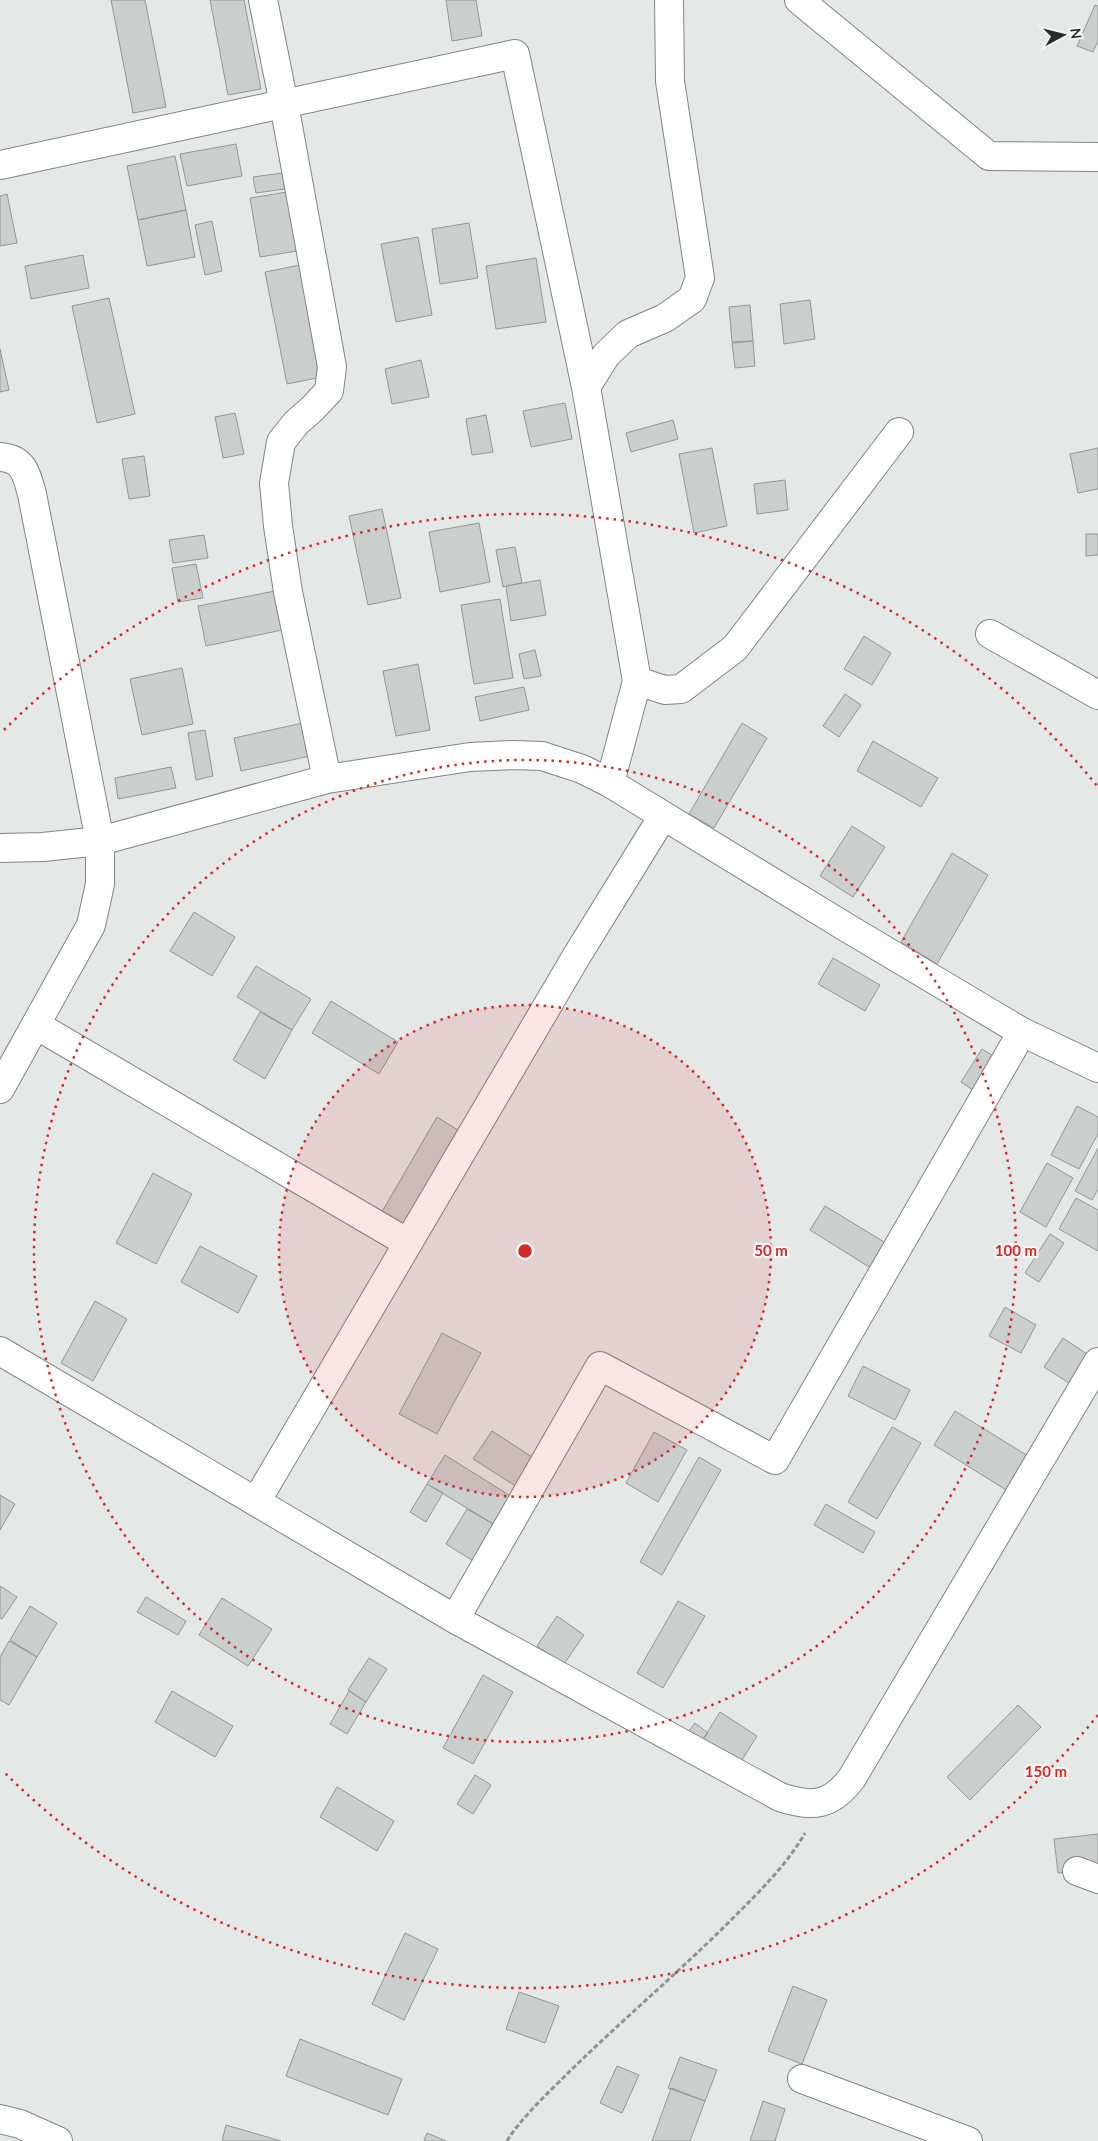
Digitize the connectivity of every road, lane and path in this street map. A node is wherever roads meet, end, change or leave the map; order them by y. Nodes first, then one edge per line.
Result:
1 (263, 0) edge
2 (668, 0) edge
3 (799, 0) edge
4 (284, 104) junction
5 (1098, 157) edge
6 (0, 165) edge
7 (586, 387) junction
8 (899, 432) dead end
9 (0, 457) edge
10 (990, 634) dead end
11 (636, 682) junction
12 (1098, 695) edge
13 (327, 779) junction
14 (610, 783) junction
15 (664, 816) junction
16 (100, 841) junction
17 (0, 848) edge
18 (36, 1025) junction
19 (1022, 1032) junction
20 (1098, 1068) edge
21 (0, 1089) edge
22 (408, 1243) junction
23 (0, 1351) edge
24 (1098, 1362) edge
25 (256, 1502) junction
26 (455, 1619) junction
27 (822, 1802) junction
28 (1098, 1869) edge
29 (1098, 1879) edge
30 (802, 2079) dead end
31 (0, 2119) edge
32 (58, 2141) edge
33 (507, 2141) edge
34 (968, 2141) edge

1 - 4 street
2 - 7 street
3 - 5 street
4 - 6 street
4 - 7 street
4 - 13 street
7 - 11 street
8 - 11 street
9 - 16 street
10 - 12 street
11 - 14 street
13 - 14 street
13 - 16 street
14 - 15 street
15 - 19 street
15 - 22 street
16 - 17 street
16 - 18 street
18 - 21 street
18 - 22 street
19 - 20 street
19 - 26 street
22 - 25 street
23 - 25 street
24 - 27 street
25 - 26 street
26 - 27 street
27 - 33 path
28 - 29 street
30 - 34 street
31 - 32 street

